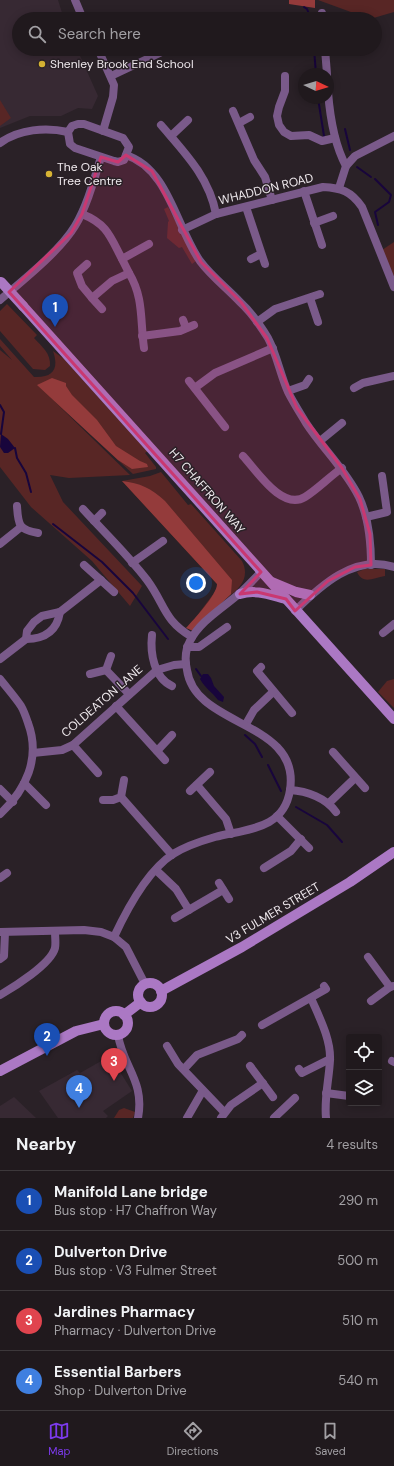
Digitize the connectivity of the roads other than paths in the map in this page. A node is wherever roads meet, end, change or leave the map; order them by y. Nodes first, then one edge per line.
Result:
1 (75, 0) edge
2 (80, 12) edge
3 (101, 56) edge
4 (153, 56) edge
5 (326, 56) edge
6 (327, 68) edge
7 (111, 76) junction
8 (285, 76) dead end
9 (330, 104) edge
10 (233, 111) dead end
11 (250, 117) dead end
12 (188, 120) dead end
13 (238, 123) junction
14 (161, 125) dead end
15 (103, 130) junction
16 (68, 132) junction
17 (171, 136) junction
18 (394, 136) edge
19 (335, 138) junction
20 (0, 144) edge
21 (126, 155) junction
22 (101, 157) junction
23 (346, 166) junction
24 (339, 188) junction
25 (304, 191) junction
26 (272, 200) junction
27 (246, 207) junction
28 (82, 214) junction
29 (216, 214) junction
30 (333, 216) dead end
31 (314, 223) junction
32 (182, 230) junction
33 (150, 244) dead end
34 (322, 245) dead end
35 (261, 254) junction
36 (122, 259) junction
37 (251, 259) dead end
38 (87, 264) dead end
39 (265, 264) dead end
40 (129, 273) junction
41 (0, 282) edge
42 (394, 287) edge
43 (320, 294) dead end
44 (92, 298) junction
45 (310, 298) junction
46 (0, 300) edge
47 (102, 309) dead end
48 (257, 322) junction
49 (318, 322) dead end
50 (188, 324) dead end
51 (142, 336) junction
52 (144, 348) dead end
53 (273, 348) junction
54 (361, 375) dead end
55 (394, 376) edge
56 (309, 379) dead end
57 (189, 381) dead end
58 (363, 383) junction
59 (196, 387) junction
60 (354, 388) dead end
61 (288, 392) junction
62 (217, 416) junction
63 (210, 421) dead end
64 (342, 423) dead end
65 (225, 427) dead end
66 (320, 441) junction
67 (243, 456) dead end
68 (342, 468) junction
69 (268, 469) dead end
70 (260, 475) junction
71 (382, 476) dead end
72 (17, 506) dead end
73 (83, 509) dead end
74 (102, 513) dead end
75 (390, 513) edge
76 (366, 517) junction
77 (94, 521) junction
78 (21, 527) junction
79 (38, 533) dead end
80 (0, 544) edge
81 (160, 545) dead end
82 (132, 563) junction
83 (84, 565) dead end
84 (371, 565) junction
85 (394, 567) edge
86 (261, 572) junction
87 (101, 580) junction
88 (268, 580) junction
89 (114, 592) dead end
90 (240, 594) junction
91 (310, 596) junction
92 (286, 599) junction
93 (296, 610) junction
94 (60, 612) junction
95 (394, 624) edge
96 (227, 627) dead end
97 (383, 633) dead end
98 (152, 635) dead end
99 (192, 637) junction
100 (26, 639) junction
101 (187, 647) junction
102 (111, 656) dead end
103 (0, 658) edge
104 (186, 664) junction
105 (261, 667) dead end
106 (106, 670) junction
107 (157, 670) junction
108 (90, 674) dead end
109 (2, 684) edge
110 (172, 686) dead end
111 (273, 692) junction
112 (129, 694) junction
113 (116, 706) junction
114 (292, 713) dead end
115 (394, 719) edge
116 (246, 724) junction
117 (172, 735) dead end
118 (74, 745) junction
119 (157, 750) junction
120 (333, 752) dead end
121 (33, 753) junction
122 (165, 760) dead end
123 (210, 772) dead end
124 (98, 773) dead end
125 (356, 778) junction
126 (124, 780) dead end
127 (24, 783) junction
128 (197, 785) junction
129 (365, 788) dead end
130 (0, 789) edge
131 (290, 790) junction
132 (190, 791) dead end
133 (121, 797) junction
134 (103, 800) dead end
135 (13, 802) junction
136 (329, 803) junction
137 (46, 805) dead end
138 (336, 812) dead end
139 (0, 814) edge
140 (277, 816) junction
141 (231, 834) junction
142 (300, 839) junction
143 (309, 848) dead end
144 (394, 852) edge
145 (172, 855) junction
146 (264, 868) dead end
147 (156, 870) junction
148 (229, 899) dead end
149 (189, 910) junction
150 (175, 918) dead end
151 (2, 932) edge
152 (54, 932) junction
153 (114, 937) junction
154 (368, 956) dead end
155 (0, 959) edge
156 (145, 984) junction
157 (324, 986) dead end
158 (392, 986) edge
159 (161, 991) junction
160 (0, 995) edge
161 (311, 998) junction
162 (371, 1001) dead end
163 (141, 1002) junction
164 (124, 1015) junction
165 (275, 1017) junction
166 (104, 1024) junction
167 (262, 1025) dead end
168 (279, 1025) dead end
169 (118, 1035) junction
170 (242, 1035) dead end
171 (167, 1046) dead end
172 (330, 1059) junction
173 (250, 1066) dead end
174 (184, 1069) junction
175 (299, 1069) dead end
176 (0, 1070) edge
177 (263, 1083) junction
178 (202, 1092) junction
179 (326, 1093) junction
180 (346, 1096) edge
181 (273, 1097) dead end
182 (295, 1098) dead end
183 (223, 1115) edge
184 (138, 1118) edge
185 (187, 1118) edge
186 (274, 1118) edge
187 (326, 1118) edge

1 - 2 street
3 - 7 street
4 - 7 street
5 - 6 street
7 - 15 street
8 - 19 street
9 - 19 street
10 - 13 street
11 - 13 street
12 - 17 street
13 - 26 street
14 - 17 street
15 - 16 street
15 - 21 street
16 - 20 street
16 - 22 street
17 - 29 street
18 - 23 street
19 - 23 street
21 - 22 street
21 - 32 street
22 - 28 street
23 - 24 street
24 - 25 street, WHADDON ROAD
24 - 42 street
25 - 26 street, WHADDON ROAD
25 - 31 street
26 - 27 street, WHADDON ROAD
27 - 29 street, WHADDON ROAD
27 - 35 street
28 - 36 street
28 - 46 street
29 - 32 street, WHADDON ROAD
30 - 31 street
31 - 34 street
32 - 48 street
33 - 36 street
35 - 37 street
35 - 39 street
36 - 40 street
38 - 44 street
40 - 44 street
40 - 51 street
41 - 86 street, H7 CHAFFRON WAY, bridge
43 - 45 street
44 - 47 street
45 - 48 street
45 - 49 street
48 - 53 street
50 - 51 street
51 - 52 street
53 - 59 street
53 - 61 street
54 - 58 street
55 - 58 street
56 - 61 street
57 - 59 street
58 - 60 street
59 - 62 street
61 - 66 street
62 - 63 street
62 - 65 street
64 - 66 street
66 - 68 street
67 - 70 street
68 - 70 street
68 - 76 street
69 - 70 street
71 - 75 street
72 - 78 street
73 - 77 street
74 - 77 street
75 - 76 street
76 - 84 street
77 - 82 street
78 - 79 street
78 - 80 street
81 - 82 street
82 - 99 street
83 - 87 street
84 - 85 street
84 - 91 street
86 - 88 street, H7 CHAFFRON WAY
86 - 90 street
87 - 89 street
87 - 94 street
88 - 91 street
88 - 92 street, H7 CHAFFRON WAY
90 - 92 street
90 - 99 street
91 - 93 street
92 - 93 street, H7 CHAFFRON WAY
93 - 115 street, H7 CHAFFRON WAY
94 - 100 street
94 - 100 street
95 - 97 street
96 - 101 street
98 - 107 street
99 - 101 street
100 - 103 street
101 - 104 street
102 - 106 street
104 - 107 street, COLDEATON LANE
104 - 116 street
105 - 111 street
106 - 108 street
106 - 112 street
107 - 110 street
107 - 112 street, COLDEATON LANE
109 - 121 street
111 - 114 street
111 - 116 street
112 - 113 street, COLDEATON LANE
113 - 118 street, COLDEATON LANE
113 - 119 street
116 - 131 street
117 - 119 street
118 - 121 street, COLDEATON LANE
118 - 124 street
119 - 122 street
120 - 125 street
121 - 127 street
123 - 128 street
125 - 129 street
125 - 136 street
126 - 133 street
127 - 135 street
127 - 137 street
128 - 132 street
128 - 141 street
130 - 135 street
131 - 136 street
131 - 140 street
133 - 134 street
133 - 145 street
135 - 139 street
136 - 138 street
140 - 141 street
140 - 142 street
141 - 145 street
142 - 143 street
142 - 146 street
144 - 159 street, V3 FULMER STREET
145 - 147 street
147 - 149 street
147 - 153 street
148 - 149 street
149 - 150 street
151 - 152 street
151 - 155 street
152 - 153 street
152 - 160 street
153 - 156 street
154 - 158 street
156 - 159 street
156 - 163 street
157 - 161 street
158 - 162 street
159 - 163 street
161 - 165 street
161 - 172 street
163 - 164 street
164 - 166 street
164 - 169 street
165 - 167 street
165 - 168 street
166 - 169 street
166 - 176 street
169 - 184 street
170 - 174 street
171 - 174 street
172 - 175 street
172 - 179 street
173 - 177 street
174 - 178 street
177 - 181 street
177 - 183 street
178 - 183 street
178 - 185 street
179 - 180 street
179 - 187 street
182 - 186 street

